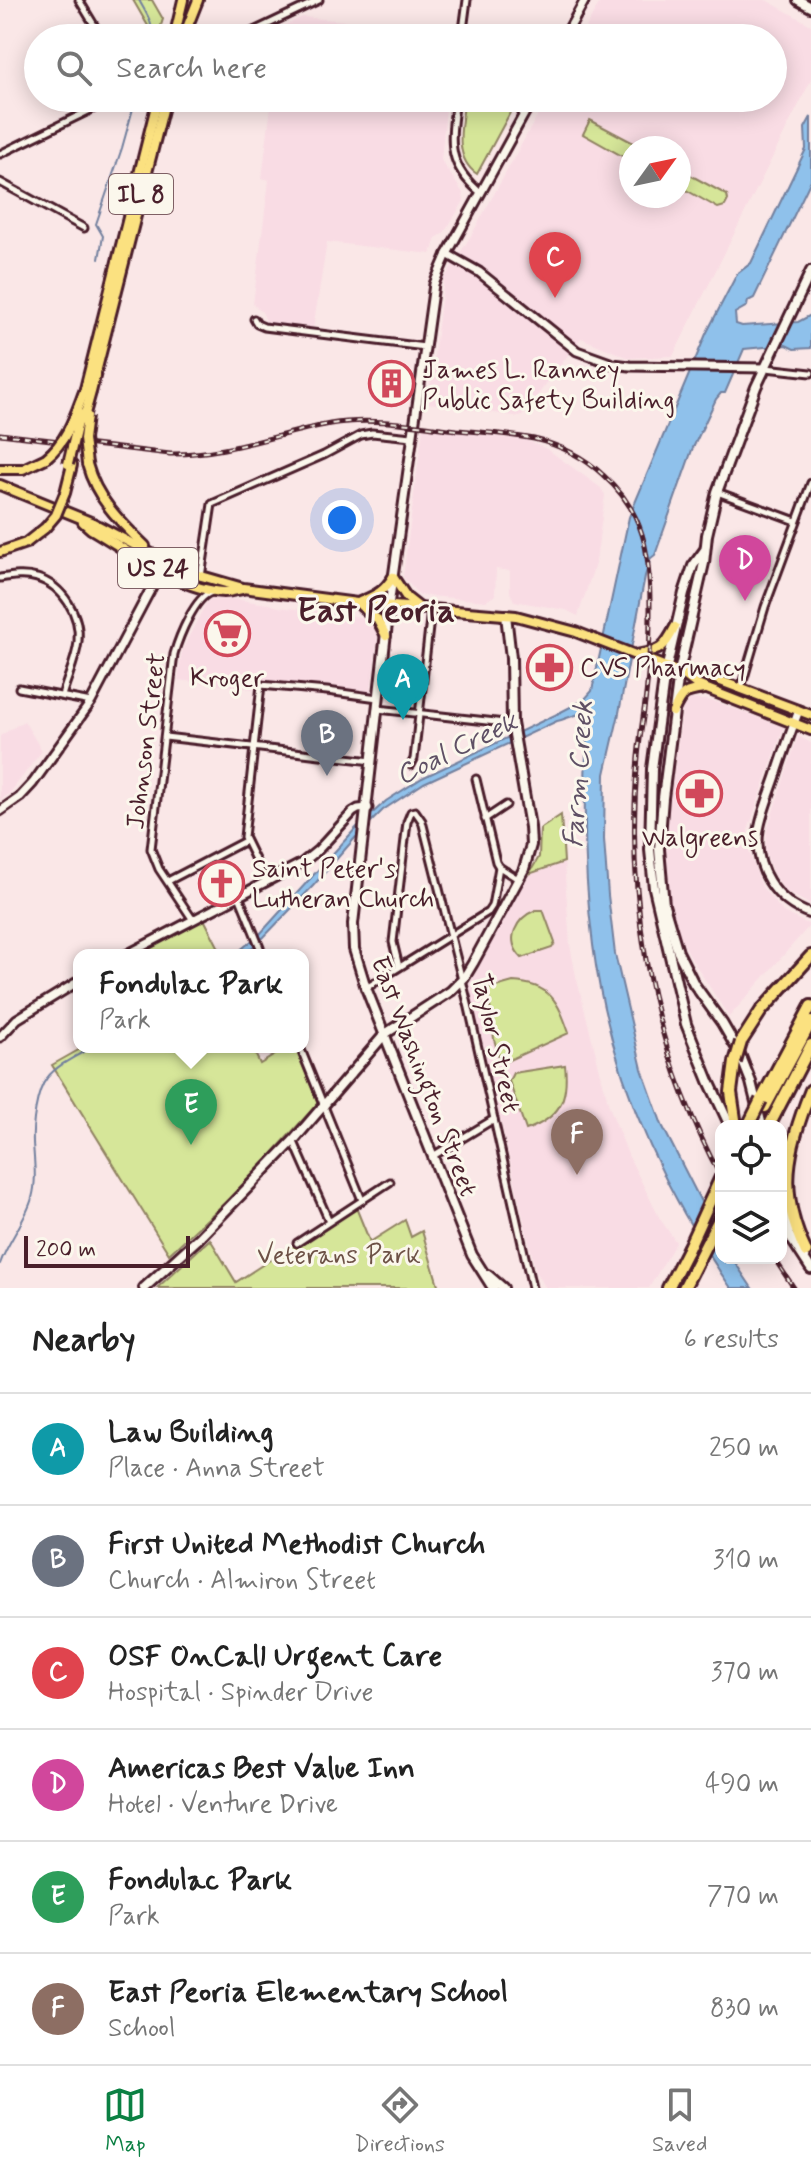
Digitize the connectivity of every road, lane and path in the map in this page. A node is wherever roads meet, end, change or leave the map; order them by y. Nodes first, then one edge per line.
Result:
1 (79, 0) edge
2 (181, 0) edge
3 (191, 0) edge
4 (198, 0) edge
5 (467, 0) edge
6 (585, 0) edge
7 (798, 0) edge
8 (315, 1) edge
9 (811, 7) edge
10 (94, 24) edge
11 (177, 24) edge
12 (185, 24) edge
13 (188, 24) edge
14 (268, 24) edge
15 (464, 24) edge
16 (572, 24) edge
17 (86, 112) edge
18 (155, 112) edge
19 (162, 112) edge
20 (454, 112) edge
21 (525, 112) edge
22 (0, 154) edge
23 (0, 182) edge
24 (481, 193) junction
25 (84, 228) dead end
26 (447, 254) junction
27 (811, 271) edge
28 (114, 289) junction
29 (254, 319) dead end
30 (425, 347) junction
31 (765, 368) junction
32 (811, 373) edge
33 (88, 390) junction
34 (412, 437) junction
35 (0, 469) edge
36 (811, 483) edge
37 (2, 487) edge
38 (717, 492) junction
39 (82, 520) junction
40 (796, 521) junction
41 (0, 550) edge
42 (704, 551) junction
43 (154, 555) junction
44 (163, 566) junction
45 (201, 577) junction
46 (393, 577) junction
47 (0, 578) edge
48 (185, 583) junction
49 (243, 588) junction
50 (217, 591) junction
51 (357, 603) junction
52 (389, 606) junction
53 (195, 608) junction
54 (426, 609) junction
55 (506, 615) junction
56 (675, 627) junction
57 (386, 636) junction
58 (636, 655) junction
59 (667, 667) junction
60 (679, 672) junction
61 (19, 688) dead end
62 (707, 689) junction
63 (740, 689) junction
64 (62, 696) junction
65 (379, 698) junction
66 (91, 702) junction
67 (378, 709) junction
68 (799, 710) junction
69 (673, 712) junction
70 (419, 714) junction
71 (811, 715) edge
72 (505, 723) dead end
73 (794, 723) junction
74 (811, 730) edge
75 (165, 737) junction
76 (254, 747) junction
77 (373, 762) junction
78 (411, 765) dead end
79 (476, 779) dead end
80 (506, 805) dead end
81 (0, 811) edge
82 (367, 818) junction
83 (485, 819) junction
84 (245, 841) junction
85 (499, 867) junction
86 (518, 879) junction
87 (168, 882) junction
88 (266, 882) junction
89 (239, 896) junction
90 (811, 914) edge
91 (193, 920) junction
92 (452, 935) junction
93 (137, 949) edge
94 (260, 949) edge
95 (811, 956) edge
96 (399, 967) junction
97 (463, 980) junction
98 (73, 985) edge
99 (366, 988) junction
100 (811, 1006) edge
101 (811, 1022) edge
102 (385, 1034) junction
103 (0, 1037) edge
104 (811, 1045) edge
105 (302, 1053) edge
106 (811, 1055) edge
107 (799, 1067) junction
108 (811, 1090) edge
109 (763, 1103) junction
110 (323, 1107) junction
111 (494, 1119) junction
112 (730, 1120) edge
113 (733, 1120) edge
114 (752, 1120) edge
115 (757, 1120) edge
116 (761, 1120) edge
117 (772, 1120) edge
118 (293, 1141) junction
119 (432, 1157) junction
120 (390, 1182) dead end
121 (715, 1190) edge
122 (719, 1192) edge
123 (362, 1200) junction
124 (787, 1215) edge
125 (329, 1221) junction
126 (715, 1227) edge
127 (787, 1230) edge
128 (297, 1243) dead end
129 (687, 1251) junction
130 (807, 1255) edge
131 (811, 1269) edge
132 (481, 1270) junction
133 (144, 1288) edge
134 (493, 1288) edge
135 (503, 1288) edge
136 (532, 1288) edge
137 (668, 1288) edge
138 (684, 1288) edge

1 - 10 street
2 - 11 main road
3 - 12 main road
4 - 13 main road
5 - 15 street
6 - 16 street
7 - 9 main road
8 - 14 street
17 - 22 street
18 - 28 main road, IL 8
19 - 28 main road, IL 8
20 - 24 street
21 - 24 street
23 - 25 street
24 - 26 street
26 - 30 street
26 - 31 street
27 - 31 main road
28 - 33 main road, IL 8
29 - 30 street
30 - 34 street
31 - 32 street
31 - 38 main road
33 - 35 main road, bridge
33 - 41 main road, IL 8, bridge
33 - 43 main road, IL 8, bridge
34 - 45 street
34 - 46 street
36 - 40 street
37 - 39 main road, US 24
38 - 40 street
38 - 42 main road
39 - 43 main road
39 - 44 main road, US 24
40 - 63 street
42 - 56 main road
42 - 60 main road
43 - 44 main road, US 24
44 - 45 main road, US 24
44 - 48 main road, US 24
44 - 66 street
45 - 49 main road, US 24
46 - 51 main road
46 - 52 street
46 - 54 main road
47 - 64 street
48 - 50 main road, US 24
48 - 53 street
49 - 50 main road, US 24
49 - 51 main road, US 24
50 - 53 street, Johnson Street
51 - 52 main road, US 24
51 - 57 main road
52 - 54 main road, US 24
52 - 57 main road, East Washington Street
53 - 75 street, Johnson Street
54 - 55 main road, US 24
54 - 70 street
55 - 58 main road, US 24
55 - 86 main road
56 - 58 main road
56 - 59 main road
57 - 65 main road, East Washington Street
58 - 59 main road, US 24
59 - 60 main road, US 24
59 - 112 main road
60 - 62 main road, US 24
60 - 63 main road, US 24
60 - 69 main road
61 - 64 street
62 - 69 main road
62 - 73 main road, US 24
63 - 68 main road, US 24
64 - 66 street
65 - 67 main road, East Washington Street
65 - 76 street
66 - 81 street
67 - 70 street
67 - 77 main road, East Washington Street
68 - 71 main road, US 24
68 - 73 street
69 - 116 main road
70 - 72 street
70 - 78 street
73 - 74 main road, US 24
73 - 90 street
75 - 76 street
75 - 87 street, Johnson Street
76 - 77 street
76 - 84 street
77 - 82 main road, East Washington Street
79 - 83 street
80 - 83 street
82 - 88 street
82 - 99 main road, East Washington Street
83 - 85 street
84 - 87 street
84 - 88 street
85 - 86 street
85 - 92 street
86 - 97 main road
87 - 91 street, Johnson Street
88 - 89 street
89 - 91 street
89 - 94 street
91 - 93 street
92 - 96 street
92 - 96 street, Taylor Street
92 - 97 street, Taylor Street
95 - 113 highway, bridge
96 - 99 street
97 - 102 main road
97 - 111 street, Taylor Street
98 - 103 street
99 - 102 main road, East Washington Street
100 - 109 highway
101 - 109 highway
102 - 110 main road
102 - 119 main road, East Washington Street
104 - 107 highway
105 - 110 street
106 - 107 highway
107 - 117 highway
108 - 130 highway
109 - 114 highway, bridge
109 - 115 highway
110 - 118 main road
110 - 123 street
111 - 119 street
111 - 136 street, Taylor Street
118 - 125 street
118 - 133 main road
119 - 132 main road, East Washington Street
120 - 123 street
121 - 129 highway, bridge
122 - 129 highway, bridge
123 - 125 street
124 - 130 main road
125 - 128 street
126 - 138 highway
127 - 130 main road
129 - 137 highway
130 - 131 main road
132 - 134 main road, East Washington Street
132 - 135 main road, East Washington Street

